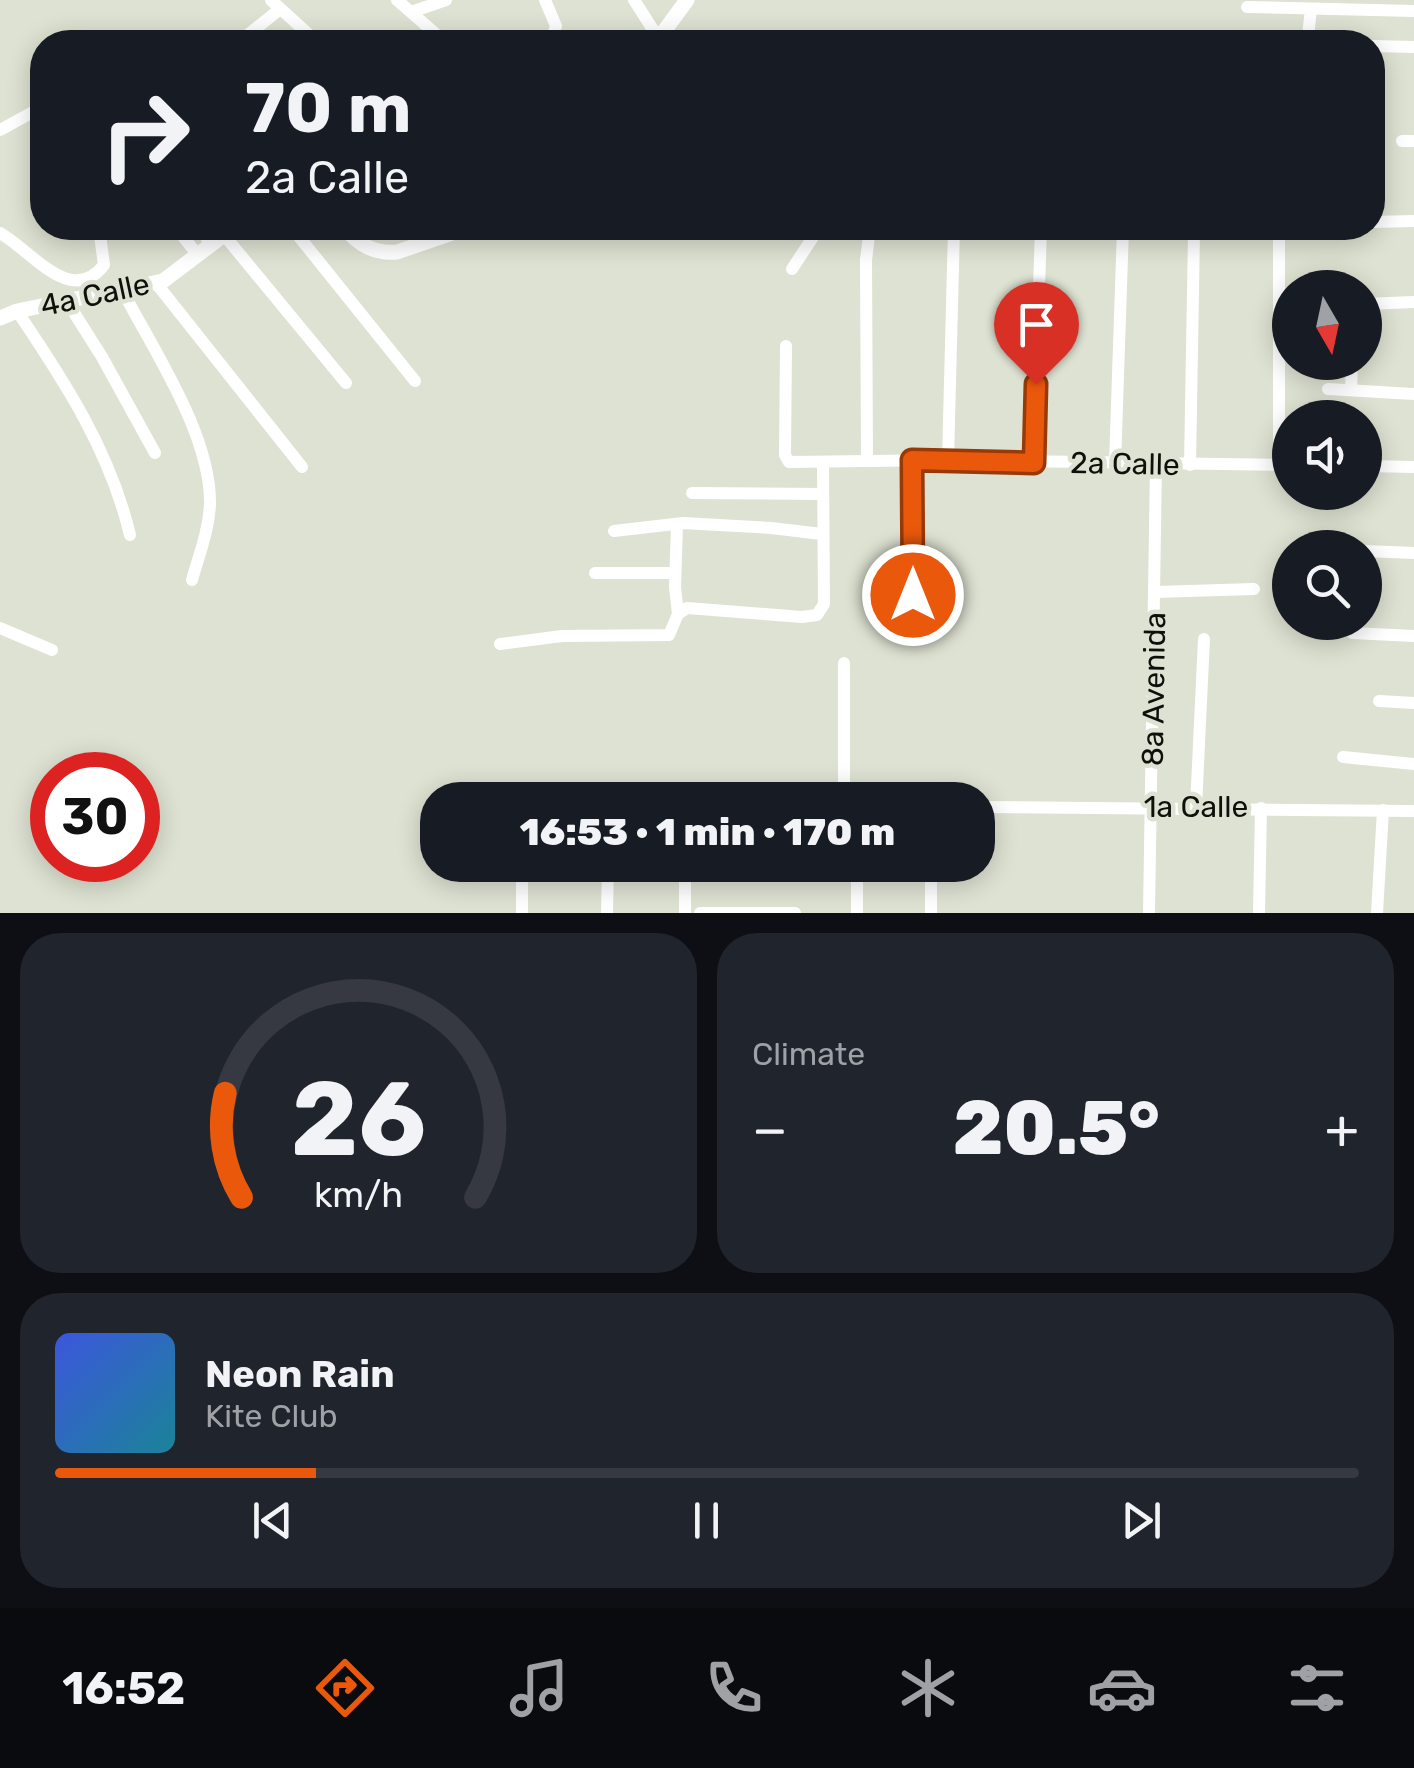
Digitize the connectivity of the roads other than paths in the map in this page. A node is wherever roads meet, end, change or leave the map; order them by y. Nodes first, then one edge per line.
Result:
1 (397, 0) edge
2 (446, 0) edge
3 (545, 0) edge
4 (634, 0) edge
5 (686, 0) edge
6 (276, 4) edge
7 (1247, 7) dead end
8 (1311, 9) junction
9 (411, 12) junction
10 (1414, 12) edge
11 (251, 30) edge
12 (303, 30) edge
13 (431, 30) edge
14 (554, 30) edge
15 (651, 30) edge
16 (665, 30) edge
17 (1309, 30) edge
18 (1385, 46) edge
19 (1414, 47) edge
20 (30, 113) edge
21 (0, 130) edge
22 (1414, 221) edge
23 (1385, 222) edge
24 (0, 233) edge
25 (101, 240) edge
26 (188, 240) edge
27 (217, 240) edge
28 (226, 240) edge
29 (302, 240) edge
30 (358, 240) edge
31 (432, 240) edge
32 (812, 240) edge
33 (868, 240) edge
34 (954, 240) edge
35 (1040, 240) edge
36 (1123, 240) edge
37 (1194, 240) edge
38 (1278, 240) edge
39 (197, 254) junction
40 (792, 269) dead end
41 (156, 283) junction
42 (122, 290) junction
43 (66, 300) junction
44 (1414, 302) edge
45 (1382, 303) edge
46 (17, 311) junction
47 (0, 318) edge
48 (786, 346) dead end
49 (1352, 380) edge
50 (414, 381) dead end
51 (346, 383) dead end
52 (1328, 389) dead end
53 (1352, 390) junction
54 (1414, 394) edge
55 (1282, 400) edge
56 (155, 453) dead end
57 (912, 460) junction
58 (948, 460) junction
59 (867, 461) junction
60 (822, 462) junction
61 (1034, 463) junction
62 (1115, 464) junction
63 (1156, 464) junction
64 (1190, 464) junction
65 (302, 466) dead end
66 (1272, 466) edge
67 (1382, 466) edge
68 (1414, 467) edge
69 (692, 493) dead end
70 (822, 494) junction
71 (677, 524) junction
72 (614, 531) dead end
73 (822, 534) junction
74 (130, 535) dead end
75 (1382, 552) edge
76 (1414, 553) edge
77 (595, 572) dead end
78 (675, 573) junction
79 (192, 580) dead end
80 (1254, 589) dead end
81 (1155, 592) junction
82 (678, 614) junction
83 (0, 628) edge
84 (913, 629) dead end
85 (1382, 634) edge
86 (1414, 636) edge
87 (1204, 640) dead end
88 (500, 644) dead end
89 (52, 650) dead end
90 (844, 663) dead end
91 (1380, 701) dead end
92 (1414, 703) edge
93 (1343, 757) dead end
94 (1414, 764) edge
95 (844, 782) edge
96 (995, 807) edge
97 (1152, 807) junction
98 (1196, 807) junction
99 (1261, 808) junction
100 (1383, 810) junction
101 (1414, 811) edge
102 (522, 882) edge
103 (608, 882) edge
104 (685, 882) edge
105 (857, 882) edge
106 (932, 882) edge
107 (522, 913) edge
108 (607, 913) edge
109 (685, 913) edge
110 (700, 913) edge
111 (795, 913) edge
112 (858, 913) edge
113 (931, 913) edge
114 (1149, 913) edge
115 (1260, 913) edge
116 (1378, 913) edge

1 - 9 street
2 - 9 street
3 - 14 street
4 - 15 street
5 - 16 street
6 - 11 street
6 - 12 street
7 - 8 street
8 - 10 street
8 - 17 street
9 - 13 street
18 - 19 street
20 - 21 street
22 - 23 street
24 - 25 street
26 - 39 street
27 - 39 street, 4a Calle
28 - 51 street
29 - 50 street
30 - 31 street
32 - 40 street
33 - 59 street
34 - 58 street
35 - 61 street
36 - 62 street
37 - 64 street
38 - 55 street
39 - 41 street, 4a Calle
41 - 42 street, 4a Calle
41 - 65 street
42 - 43 street, 4a Calle
42 - 79 street
43 - 46 street, 4a Calle
43 - 56 street
44 - 45 street
46 - 47 street, 4a Calle
46 - 74 street
48 - 60 street, 2a Calle
49 - 53 street
52 - 53 street
53 - 54 street
57 - 58 street, 2a Calle
57 - 59 street, 2a Calle
57 - 84 street
58 - 61 street, 2a Calle
59 - 60 street, 2a Calle
60 - 70 street
61 - 62 street, 2a Calle
62 - 63 street, 2a Calle
63 - 64 street, 2a Calle
63 - 81 street, 8a Avenida
64 - 66 street, 2a Calle
67 - 68 street
69 - 70 street
70 - 73 street
71 - 72 street
71 - 73 street
71 - 78 street
73 - 82 street
75 - 76 street
77 - 78 street
78 - 82 street
80 - 81 street
81 - 97 street, 8a Avenida
82 - 88 street
83 - 89 street
85 - 86 street
87 - 98 street
90 - 95 street
91 - 92 street
93 - 94 street
96 - 97 street, 1a Calle
97 - 98 street, 1a Calle
97 - 114 street, 8a Avenida
98 - 99 street, 1a Calle
99 - 100 street, 1a Calle
99 - 115 street
100 - 101 street, 1a Calle
100 - 116 street
102 - 107 street
103 - 108 street
104 - 109 street
105 - 112 street
106 - 113 street
110 - 111 street

